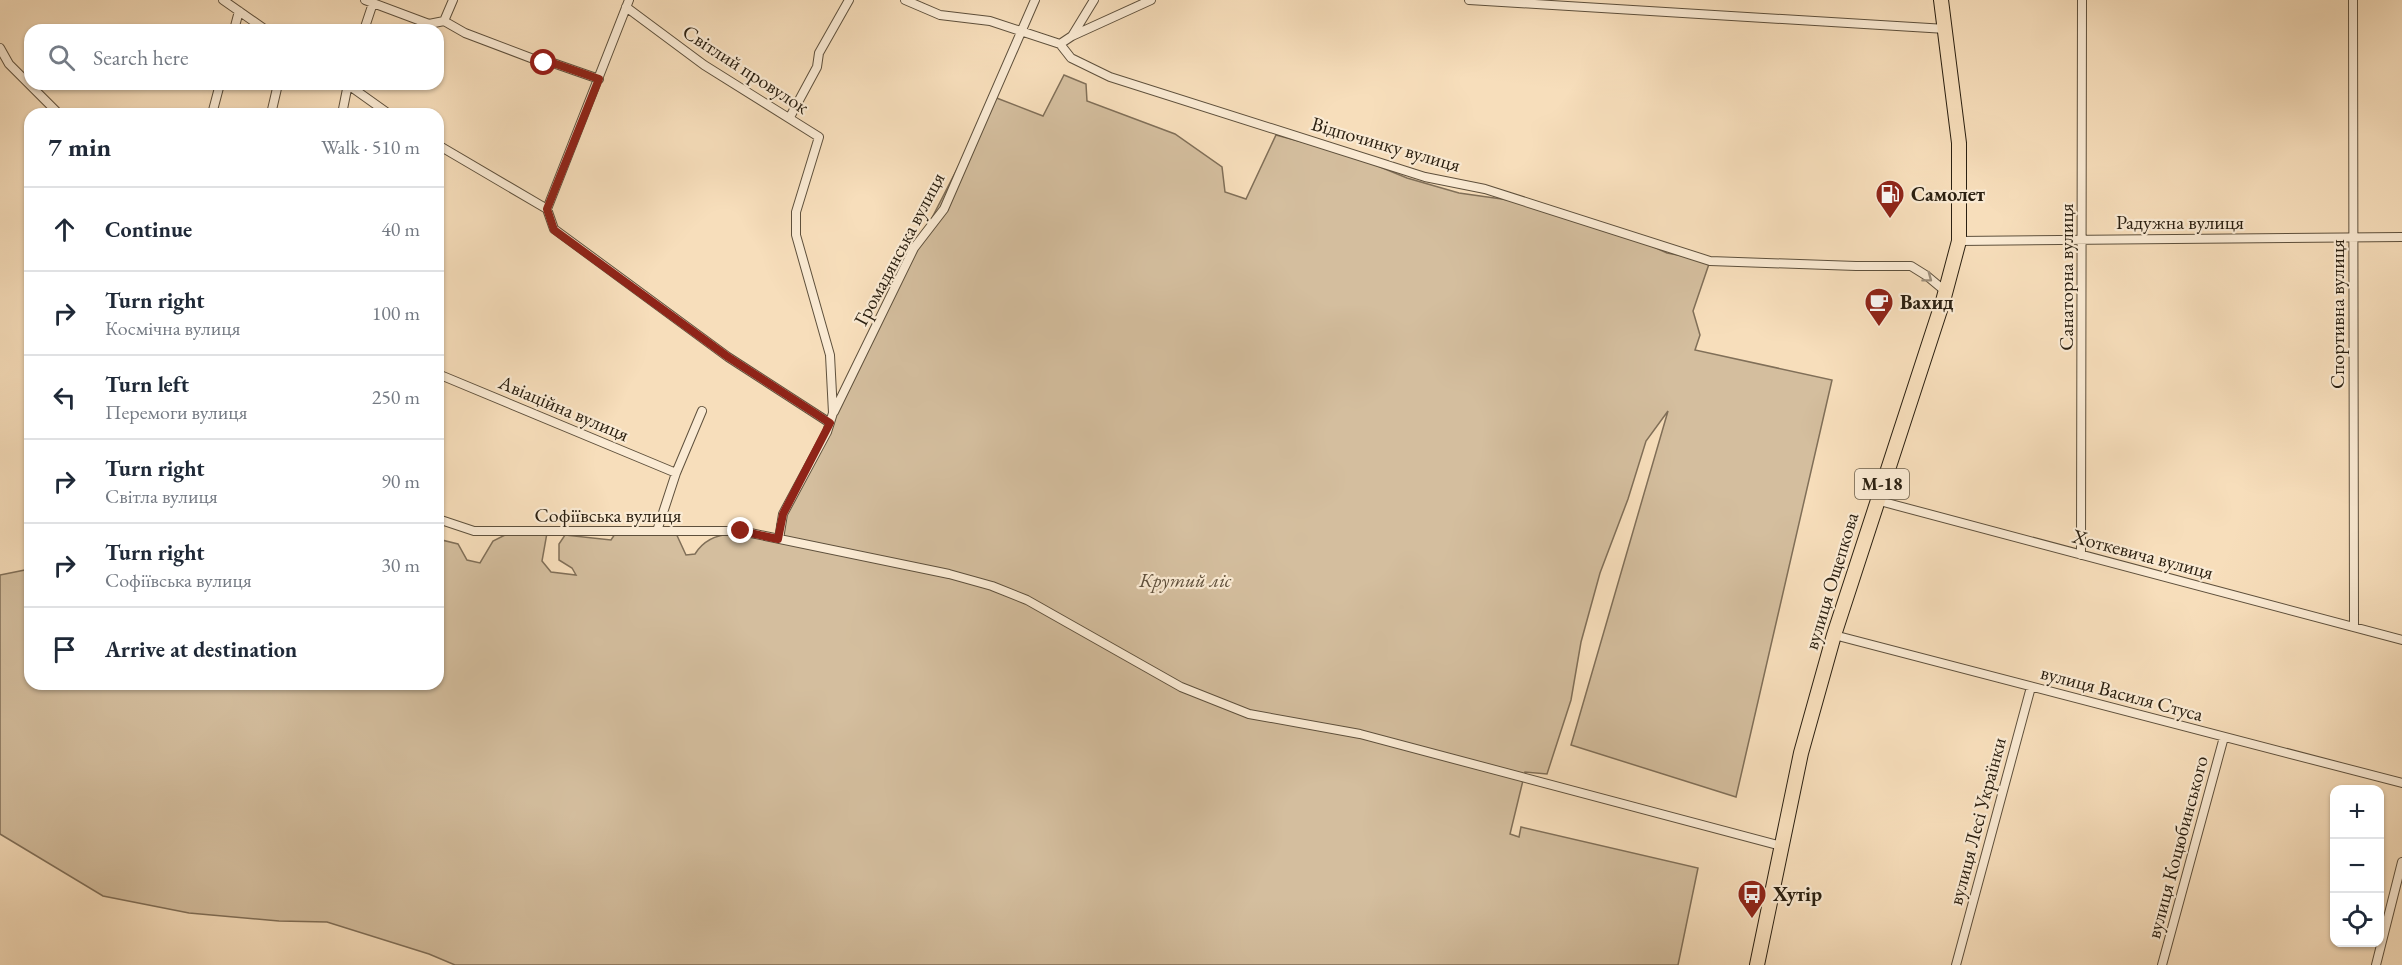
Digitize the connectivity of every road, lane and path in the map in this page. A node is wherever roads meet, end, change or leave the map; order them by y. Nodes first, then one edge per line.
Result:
1 (223, 0) edge
2 (453, 0) edge
3 (849, 0) edge
4 (904, 0) edge
5 (1035, 0) edge
6 (1094, 0) edge
7 (1151, 0) edge
8 (1469, 0) edge
9 (1941, 0) edge
10 (2082, 0) edge
11 (2353, 0) edge
12 (369, 2) edge
13 (627, 4) edge
14 (239, 11) junction
15 (444, 21) junction
16 (236, 24) edge
17 (257, 24) edge
18 (365, 24) edge
19 (1946, 29) junction
20 (1020, 31) junction
21 (1072, 36) junction
22 (1060, 45) junction
23 (0, 48) edge
24 (24, 79) edge
25 (599, 79) junction
26 (35, 90) edge
27 (218, 90) edge
28 (277, 90) edge
29 (347, 90) edge
30 (356, 90) edge
31 (53, 108) edge
32 (214, 108) edge
33 (272, 108) edge
34 (343, 108) edge
35 (381, 108) edge
36 (790, 117) junction
37 (444, 149) edge
38 (547, 209) junction
39 (2353, 237) junction
40 (2402, 237) edge
41 (2083, 240) junction
42 (1959, 241) junction
43 (1945, 291) junction
44 (444, 376) edge
45 (702, 411) dead end
46 (833, 413) junction
47 (830, 423) junction
48 (676, 473) junction
49 (1876, 500) junction
50 (444, 521) edge
51 (657, 531) junction
52 (778, 539) junction
53 (2081, 555) junction
54 (2354, 627) junction
55 (1834, 635) junction
56 (2402, 640) edge
57 (2031, 687) junction
58 (2224, 737) junction
59 (2402, 783) edge
60 (1781, 846) junction
61 (2402, 862) edge
62 (1757, 965) edge
63 (1956, 965) edge
64 (2162, 965) edge
65 (2376, 965) edge

1 - 14 street
2 - 15 street
3 - 36 street
4 - 20 street
5 - 20 street, Громадянська вулиця
6 - 21 street
7 - 21 street
8 - 19 street
9 - 19 highway, вулиця Ощепкова / М-18
10 - 41 street, Санаторна вулиця
11 - 39 street, Спортивна вулиця
12 - 15 street
12 - 18 street
13 - 25 street
13 - 36 street, Світлий провулок
14 - 16 street
14 - 17 street
15 - 25 street
19 - 42 highway, вулиця Ощепкова / М-18
20 - 22 street
20 - 46 street, Громадянська вулиця
21 - 22 street
22 -> 43 street, Відпочинку вулиця
23 - 24 street
25 - 38 street
26 - 31 street
27 - 32 street
28 - 33 street
29 - 34 street
30 - 35 street
36 - 46 street, Світлий провулок
37 - 38 street
38 - 47 street
39 - 40 street, Радужна вулиця
39 - 41 street, Радужна вулиця
39 - 54 street, Спортивна вулиця
41 - 42 street, Радужна вулиця
41 - 53 street, Санаторна вулиця
42 - 43 highway, вулиця Ощепкова / М-18
43 - 49 highway, вулиця Ощепкова / М-18
44 - 48 street, Авіаційна вулиця
45 - 48 street
46 - 47 street
47 - 52 street
48 - 51 street
49 - 53 street, Хоткевича вулиця
49 - 55 highway, вулиця Ощепкова / М-18
50 - 51 street, Софіївська вулиця
51 - 52 street, Софіївська вулиця
52 - 60 street, Софіївська вулиця
53 - 54 street, Хоткевича вулиця
54 - 56 street, Хоткевича вулиця
55 - 57 street, вулиця Василя Стуса
55 - 60 highway, вулиця Ощепкова / М-18
57 - 58 street, вулиця Василя Стуса
57 - 63 street, вулиця Лесі Українки
58 - 59 street, вулиця Василя Стуса
58 - 64 street, вулиця Коцюбинського
60 - 62 highway, вулиця Ощепкова / М-18
61 - 65 street

